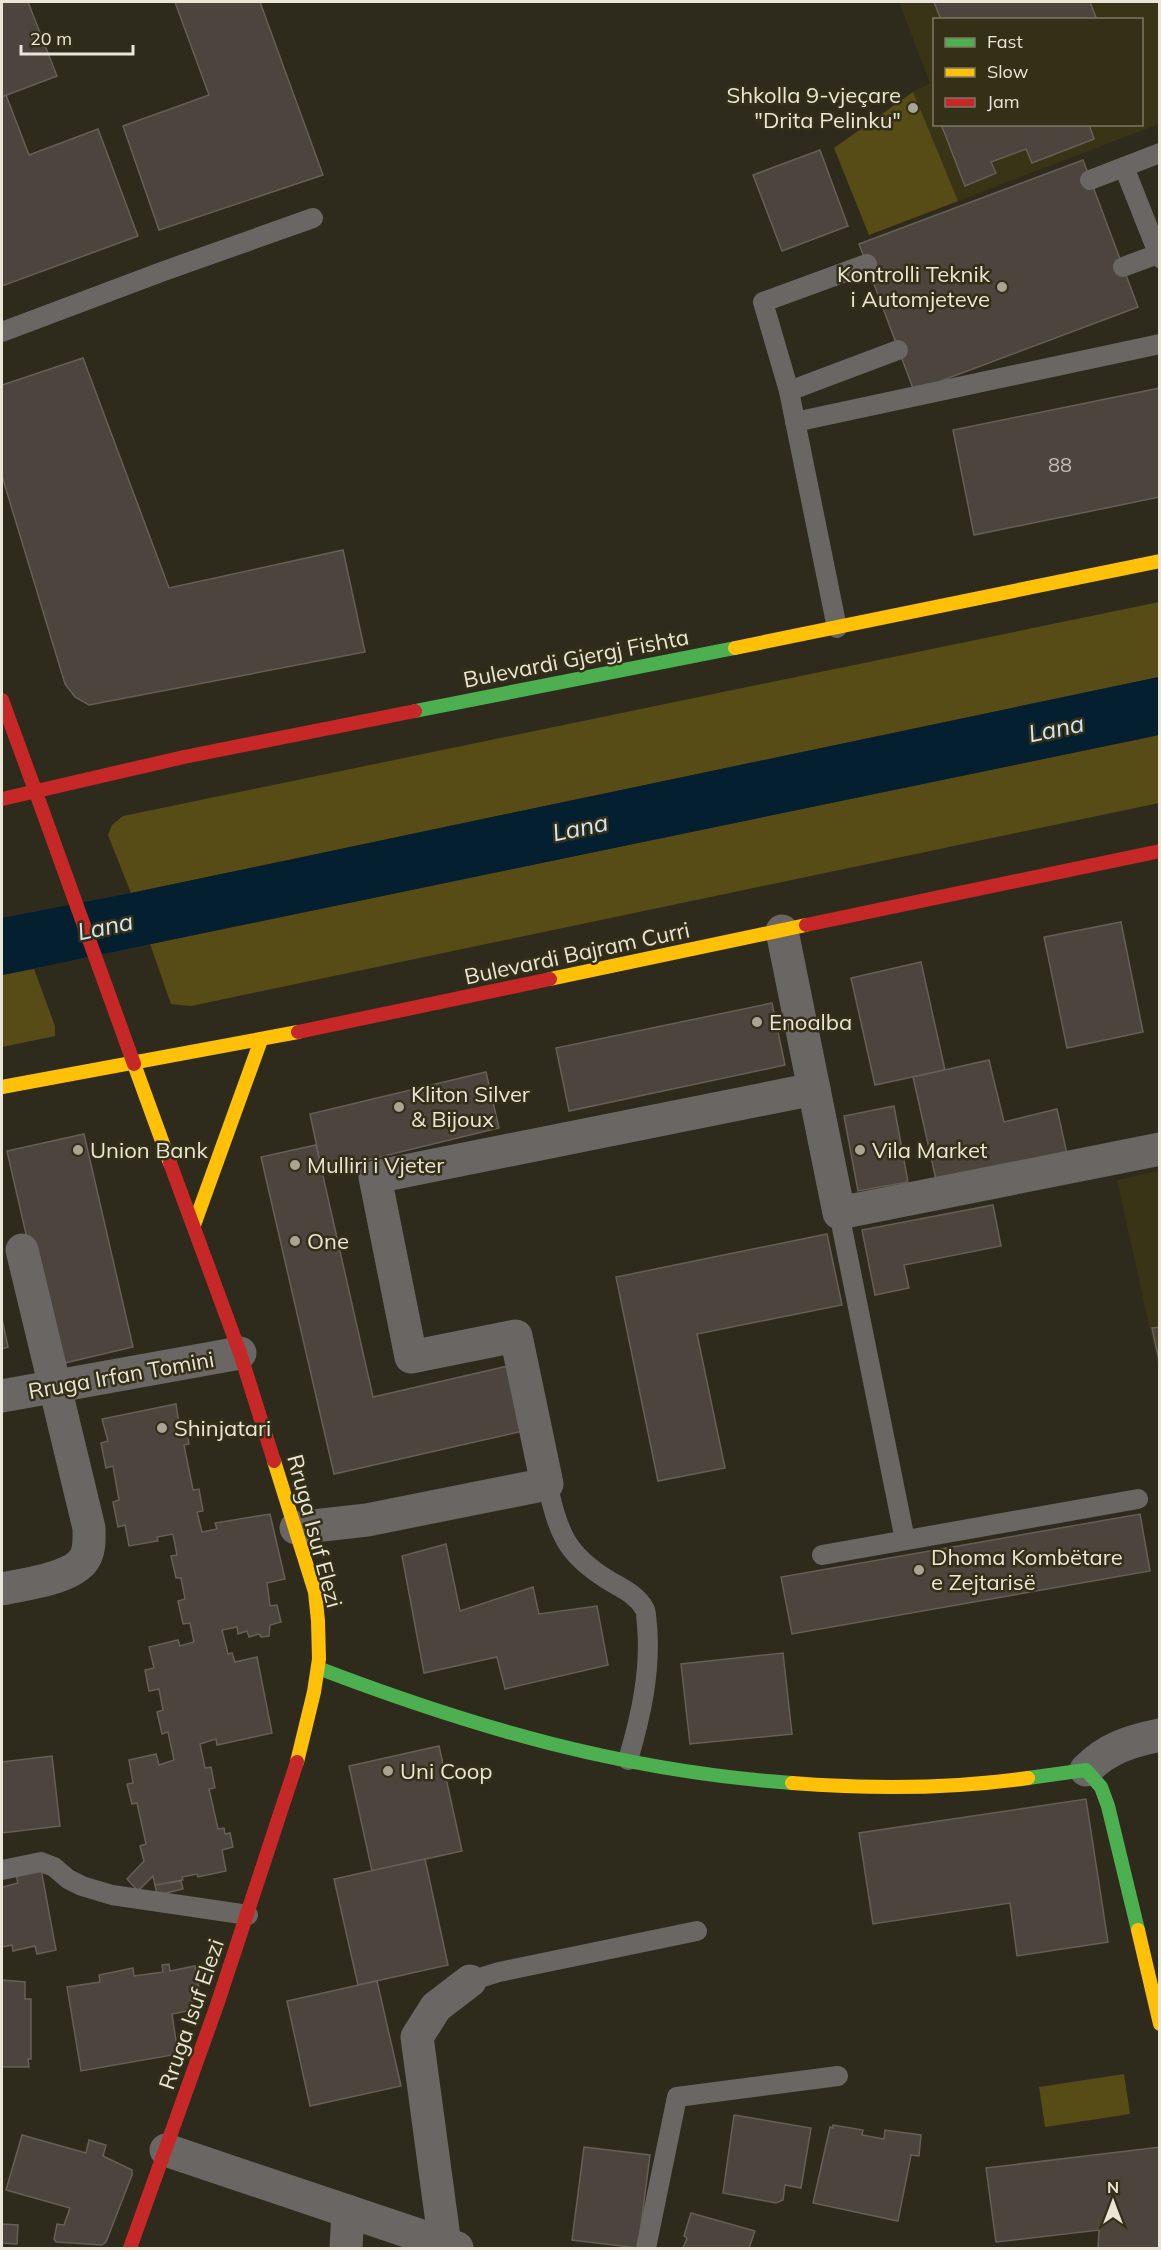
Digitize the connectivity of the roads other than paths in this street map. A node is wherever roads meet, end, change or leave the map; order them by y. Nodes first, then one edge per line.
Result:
1 (1160, 153) edge
2 (1124, 167) junction
3 (1090, 180) dead end
4 (313, 218) dead end
5 (1159, 256) edge
6 (867, 264) dead end
7 (1122, 267) dead end
8 (2, 332) edge
9 (1160, 344) edge
10 (898, 350) dead end
11 (789, 390) junction
12 (795, 422) junction
13 (1160, 561) edge
14 (837, 628) junction
15 (2, 700) edge
16 (35, 790) junction
17 (2, 799) edge
18 (1160, 851) edge
19 (782, 931) junction
20 (261, 1040) junction
21 (134, 1064) junction
22 (2, 1087) edge
23 (814, 1089) junction
24 (1160, 1149) edge
25 (839, 1213) junction
26 (194, 1225) junction
27 (12, 1253) edge
28 (240, 1353) junction
29 (54, 1387) junction
30 (2, 1396) edge
31 (547, 1484) junction
32 (1137, 1499) dead end
33 (296, 1528) junction
34 (905, 1540) junction
35 (822, 1555) dead end
36 (2, 1589) edge
37 (318, 1668) junction
38 (1160, 1735) edge
39 (628, 1760) junction
40 (1086, 1770) junction
41 (2, 1870) edge
42 (248, 1915) junction
43 (697, 1931) dead end
44 (470, 1981) joint
45 (1160, 2024) edge
46 (838, 2076) dead end
47 (166, 2150) junction
48 (348, 2211) junction
49 (451, 2247) edge
50 (130, 2248) edge
51 (346, 2248) edge
52 (646, 2248) edge

1 - 2 lane
2 - 3 lane
2 - 5 lane
4 - 8 lane
5 - 7 lane
6 - 11 lane
9 - 12 lane
10 - 11 lane
11 - 12 lane
12 - 14 lane
13 - 14 main road, Bulevardi Gjergj Fishta
14 - 16 main road, Bulevardi Gjergj Fishta
15 - 16 main road, Rruga Isuf Elezi
16 - 17 main road, Bulevardi Gjergj Fishta
16 - 21 main road, Rruga Isuf Elezi
18 - 19 main road, Bulevardi Bajram Curri
19 - 20 main road, Bulevardi Bajram Curri
19 - 23 street
20 - 21 main road, Bulevardi Bajram Curri
20 - 26 main road
21 - 22 main road, Bulevardi Bajram Curri
21 - 26 main road, Rruga Isuf Elezi
23 - 25 street
23 - 31 street
24 - 25 street
25 - 34 lane
26 - 28 main road, Rruga Isuf Elezi
27 - 29 street
28 - 29 street, Rruga Irfan Tomini
28 - 33 main road, Rruga Isuf Elezi
29 - 30 street, Rruga Irfan Tomini
29 - 36 street
31 - 33 street
31 - 39 lane
32 - 34 lane
33 - 37 main road, Rruga Isuf Elezi
34 - 35 lane
37 - 39 main road
37 - 42 main road, Rruga Isuf Elezi
38 - 40 street
39 - 40 main road
40 - 45 main road
41 - 42 lane
42 - 47 main road, Rruga Isuf Elezi
43 - 44 lane
44 - 49 street
46 - 52 lane
47 - 48 street
47 - 50 main road, Rruga Isuf Elezi
48 - 49 street
48 - 51 street

